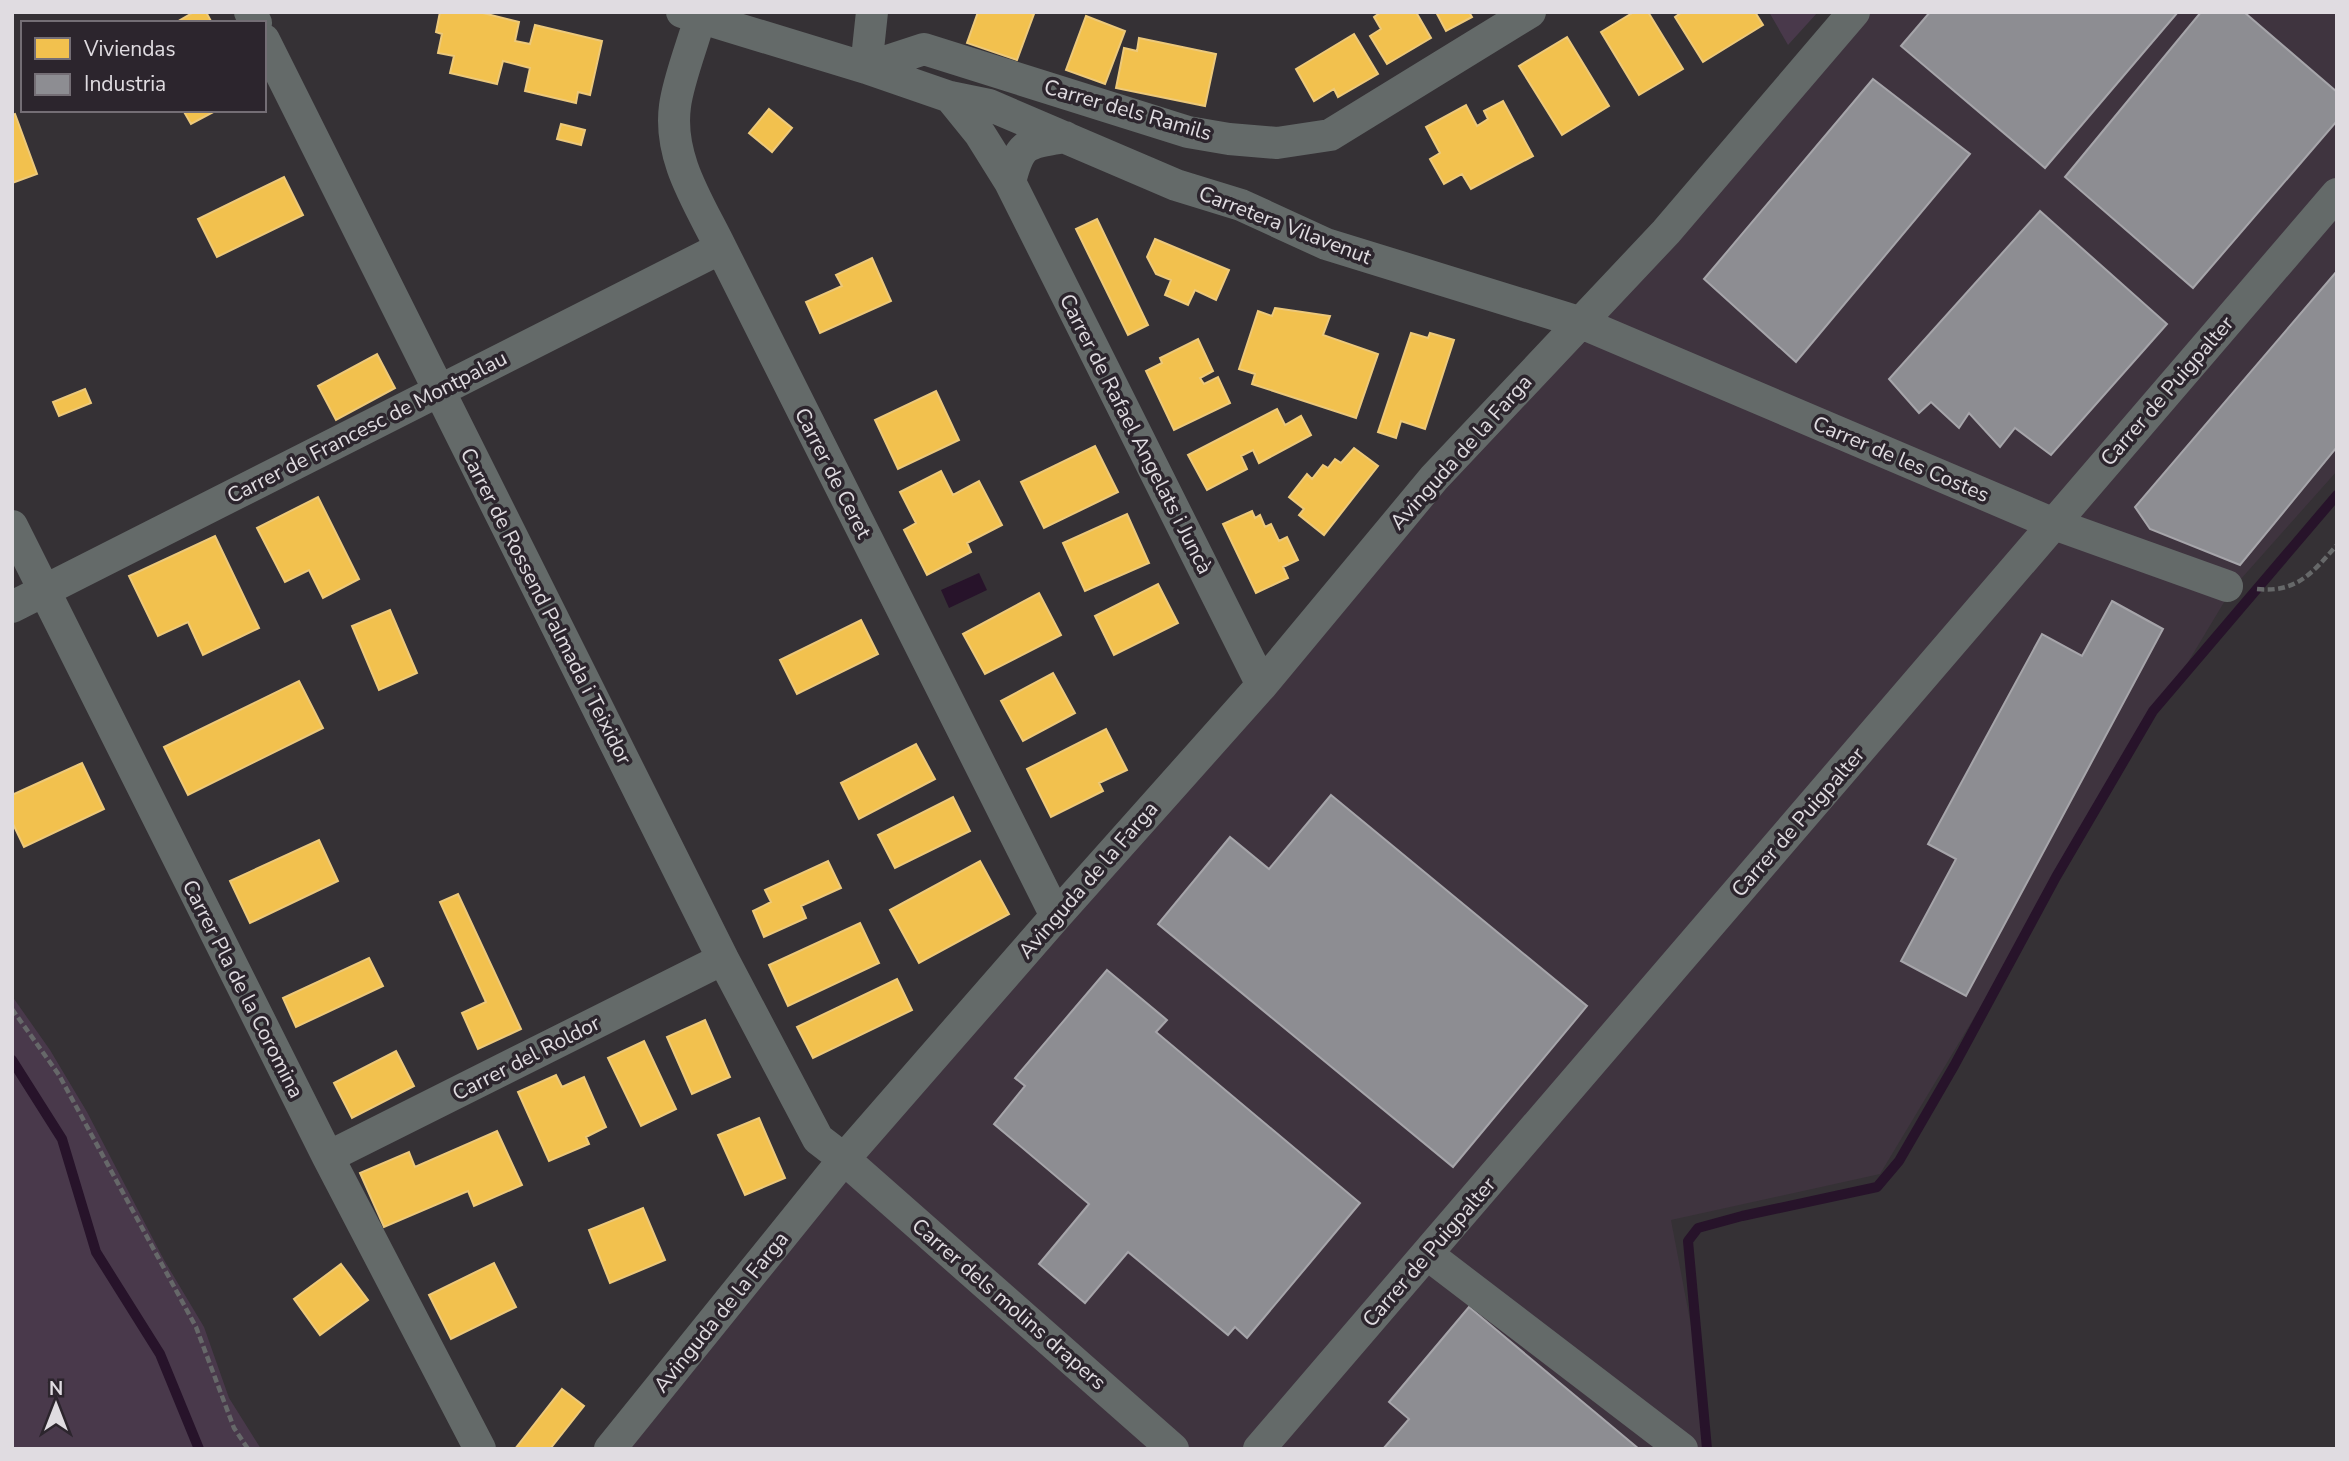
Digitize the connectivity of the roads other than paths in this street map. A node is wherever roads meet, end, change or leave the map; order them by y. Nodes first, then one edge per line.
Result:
1 (872, 12) edge
2 (1530, 12) edge
3 (1854, 12) edge
4 (691, 15) edge
5 (266, 44) edge
6 (866, 68) junction
7 (950, 97) junction
8 (1065, 137) junction
9 (1010, 182) junction
10 (2337, 194) edge
11 (721, 248) junction
12 (1579, 322) junction
13 (439, 391) junction
14 (2054, 524) junction
15 (12, 526) edge
16 (2227, 586) road end
17 (44, 590) junction
18 (12, 607) edge
19 (1262, 685) junction
20 (1056, 916) junction
21 (723, 959) junction
22 (328, 1157) junction
23 (844, 1159) junction
24 (1427, 1254) junction
25 (480, 1449) edge
26 (610, 1449) edge
27 (1173, 1449) edge
28 (1259, 1449) edge
29 (1682, 1449) edge

1 - 6 street
2 - 6 street, Carrer dels Ramils
3 - 12 street
4 - 6 street, Carretera Vilavenut
4 - 11 street, Carrer de Ceret
5 - 13 street, Carrer de Rossend Palmada i Teixidor
6 - 7 street, Carretera Vilavenut
7 - 8 street, Carretera Vilavenut
7 - 9 street, Carrer de Rafael Angelats i Juncà
8 - 9 street
8 - 12 street, Carretera Vilavenut
9 - 19 street, Carrer de Rafael Angelats i Juncà
10 - 14 street, Carrer de Puigpalter
11 - 13 street, Carrer de Francesc de Montpalau
11 - 20 street, Carrer de Ceret
12 - 14 street, Carrer de les Costes
12 - 19 street, Avinguda de la Farga
13 - 17 street, Carrer de Francesc de Montpalau
13 - 21 street, Carrer de Rossend Palmada i Teixidor
14 - 16 street, Carrer de les Costes
14 - 24 street, Carrer de Puigpalter
15 - 17 street, Carrer Pla de la Coromina
17 - 18 street, Carrer de Francesc de Montpalau
17 - 22 street, Carrer Pla de la Coromina
19 - 20 street, Avinguda de la Farga
20 - 23 street, Avinguda de la Farga
21 - 22 street, Carrer del Roldor
21 - 23 street, Carrer de Rossend Palmada i Teixidor
22 - 25 street, Carrer Pla de la Coromina
23 - 26 street, Avinguda de la Farga
23 - 27 street, Carrer dels molins drapers
24 - 28 street, Carrer de Puigpalter
24 - 29 street

